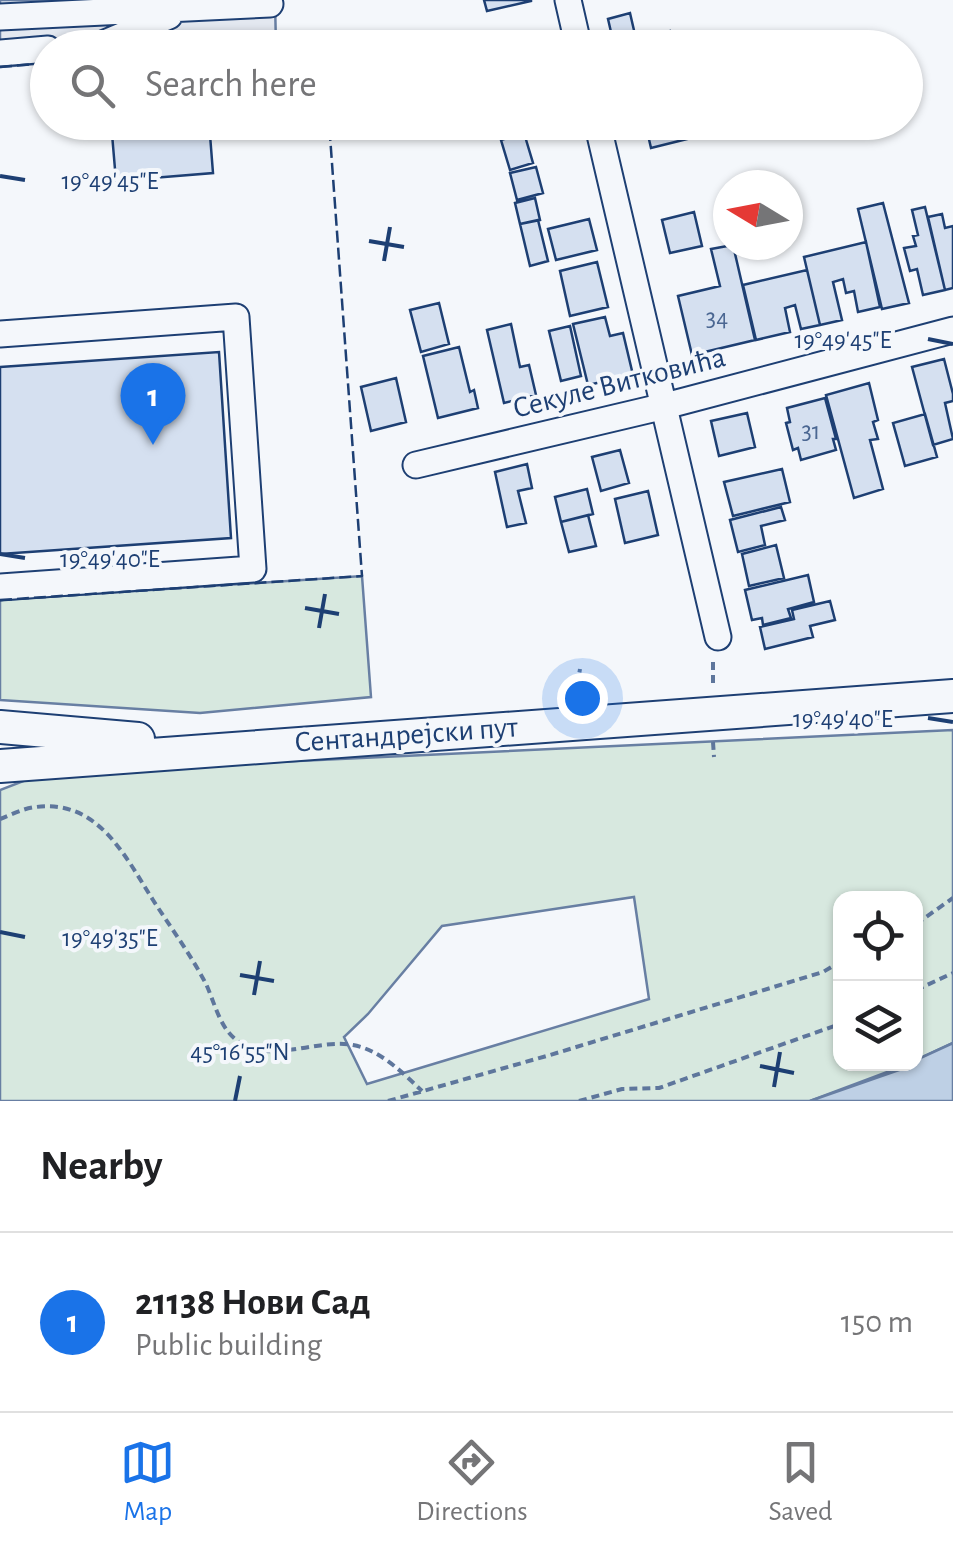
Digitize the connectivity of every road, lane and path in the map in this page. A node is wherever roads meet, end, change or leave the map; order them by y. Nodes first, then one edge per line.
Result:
1 (568, 0) edge
2 (237, 3) edge
3 (270, 4) dead end
4 (183, 10) junction
5 (0, 16) edge
6 (136, 30) edge
7 (575, 30) edge
8 (30, 51) edge
9 (0, 53) edge
10 (601, 140) edge
11 (953, 330) edge
12 (0, 334) edge
13 (665, 406) junction
14 (416, 465) dead end
15 (0, 587) edge
16 (718, 637) dead end
17 (580, 668) dead end
18 (711, 668) dead end
19 (714, 690) dead end
20 (953, 696) edge
21 (575, 700) dead end
22 (0, 728) edge
23 (713, 731) dead end
24 (278, 744) junction
25 (714, 757) dead end
26 (0, 766) edge
27 (0, 819) edge
28 (953, 898) edge
29 (923, 919) edge
30 (833, 966) edge
31 (953, 974) edge
32 (923, 987) edge
33 (833, 1026) edge
34 (422, 1091) junction
35 (388, 1101) edge
36 (579, 1101) edge

1 - 7 street
2 - 3 street
2 - 4 street
4 - 5 street
4 - 6 street
8 - 9 street
10 - 13 street
11 - 13 street, Секуле Витковића
12 - 15 street
13 - 14 street, Секуле Витковића
13 - 16 street
17 - 21 path
18 - 19 path
20 - 24 main road, Сентандрејски пут
22 - 24 main road, Сентандрејски пут
23 - 25 path
24 - 26 main road, Сентандрејски пут
27 - 34 path
28 - 29 path
30 - 34 path
31 - 32 path
33 - 36 path
34 - 35 path

